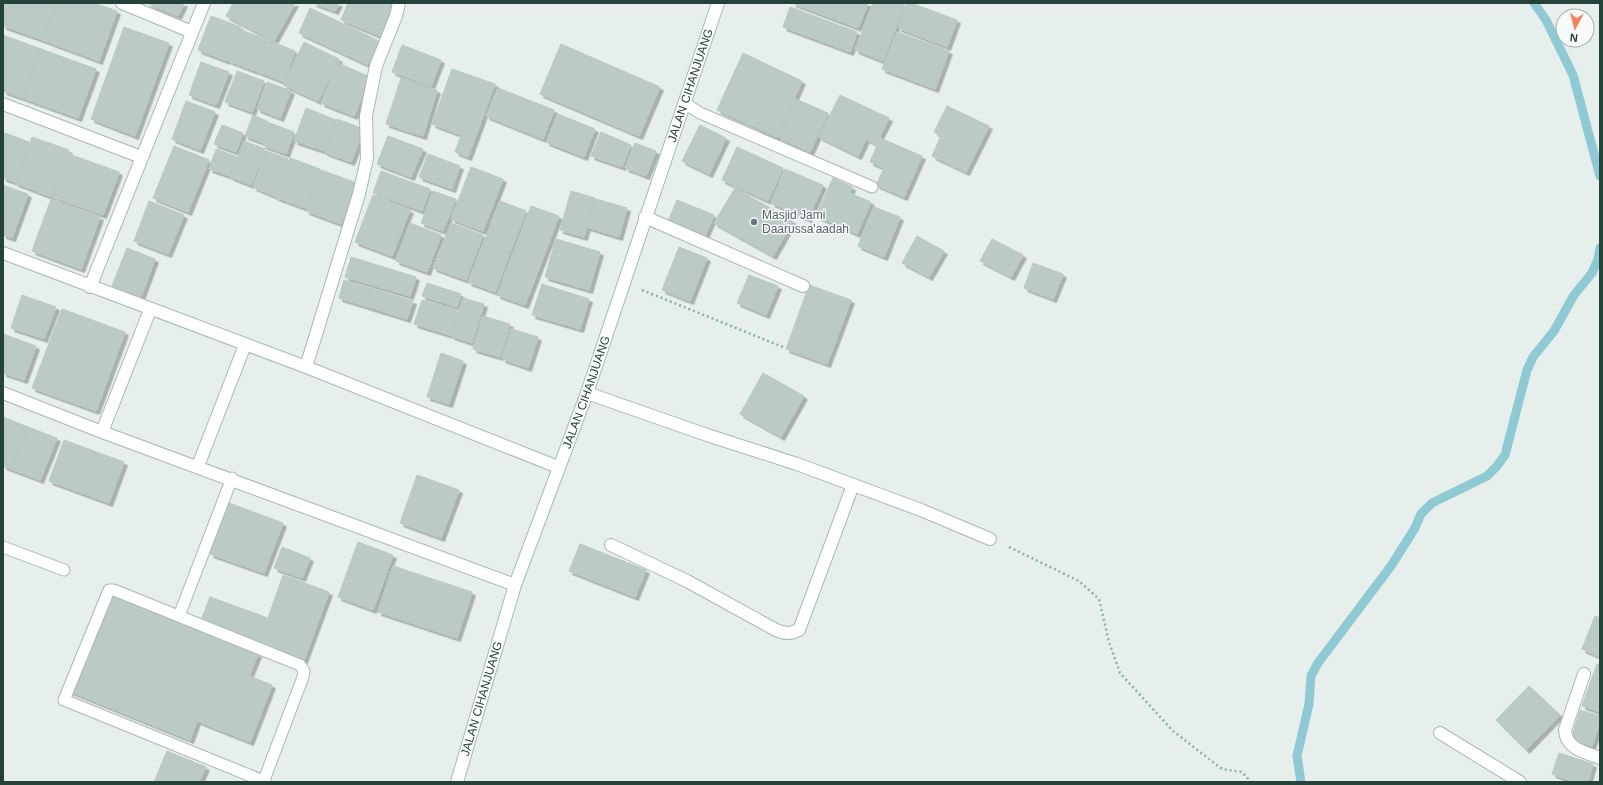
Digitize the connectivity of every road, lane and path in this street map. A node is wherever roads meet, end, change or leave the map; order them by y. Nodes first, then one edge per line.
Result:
1 (122, 3) edge
2 (204, 3) edge
3 (399, 3) edge
4 (718, 3) edge
5 (192, 32) junction
6 (684, 103) junction
7 (3, 104) edge
8 (141, 157) junction
9 (872, 187) dead end
10 (645, 217) junction
11 (3, 253) edge
12 (623, 283) junction
13 (803, 286) dead end
14 (90, 287) junction
15 (150, 310) junction
16 (245, 345) junction
17 (783, 347) dead end
18 (306, 368) junction
19 (3, 393) edge
20 (587, 393) junction
21 (102, 432) junction
22 (198, 466) junction
23 (558, 467) junction
24 (232, 478) junction
25 (853, 484) junction
26 (990, 539) joint
27 (611, 545) dead end
28 (3, 547) edge
29 (64, 570) dead end
30 (515, 585) junction
31 (179, 616) junction
32 (1584, 674) dead end
33 (1440, 733) dead end
34 (1600, 758) edge
35 (265, 781) edge
36 (457, 782) edge
37 (1251, 782) edge
38 (1520, 782) edge

1 - 5 street
2 - 5 street
3 - 18 street
4 - 6 street, JALAN CIHANJUANG
5 - 8 street
6 - 9 lane
6 - 10 street, JALAN CIHANJUANG
7 - 8 street
8 - 14 street
10 - 12 street, JALAN CIHANJUANG
10 - 13 street
11 - 14 street
12 - 17 path
12 - 20 street, JALAN CIHANJUANG
14 - 15 street
15 - 16 street
15 - 21 street
16 - 18 street
16 - 22 street
18 - 23 street
19 - 21 street
20 - 23 street, JALAN CIHANJUANG
20 - 25 street
21 - 22 street
22 - 24 street
23 - 30 street, JALAN CIHANJUANG
24 - 30 street
24 - 31 lane
25 - 26 street
25 - 27 street
26 - 37 path
28 - 29 lane
30 - 36 street, JALAN CIHANJUANG
31 - 35 lane
31 - 35 lane
32 - 34 street
33 - 38 street

